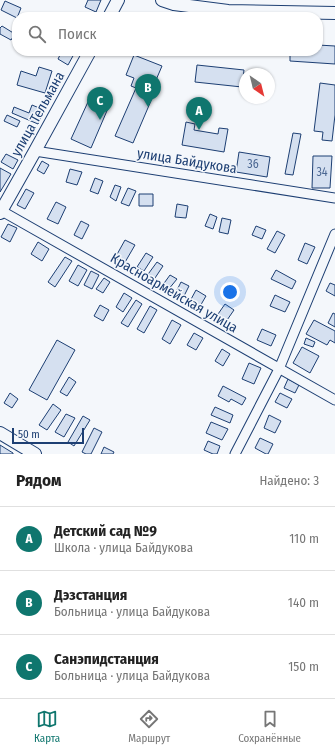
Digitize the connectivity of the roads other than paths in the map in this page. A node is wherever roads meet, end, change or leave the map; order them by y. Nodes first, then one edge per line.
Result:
1 (118, 0) edge
2 (162, 0) edge
3 (111, 12) edge
4 (282, 12) edge
5 (323, 13) edge
6 (335, 13) edge
7 (87, 56) edge
8 (35, 151) junction
9 (335, 198) edge
10 (0, 211) edge
11 (335, 234) edge
12 (279, 369) junction
13 (335, 400) edge
14 (0, 433) edge
15 (35, 454) edge
16 (235, 454) edge

1 - 3 street
2 - 4 street
5 - 6 street
7 - 8 street, улица Тельмана
8 - 9 street, улица Байдукова
8 - 10 street, улица Тельмана
10 - 12 street, Красноармейская улица
11 - 12 street
12 - 13 street, Красноармейская улица
12 - 16 street
14 - 15 street

